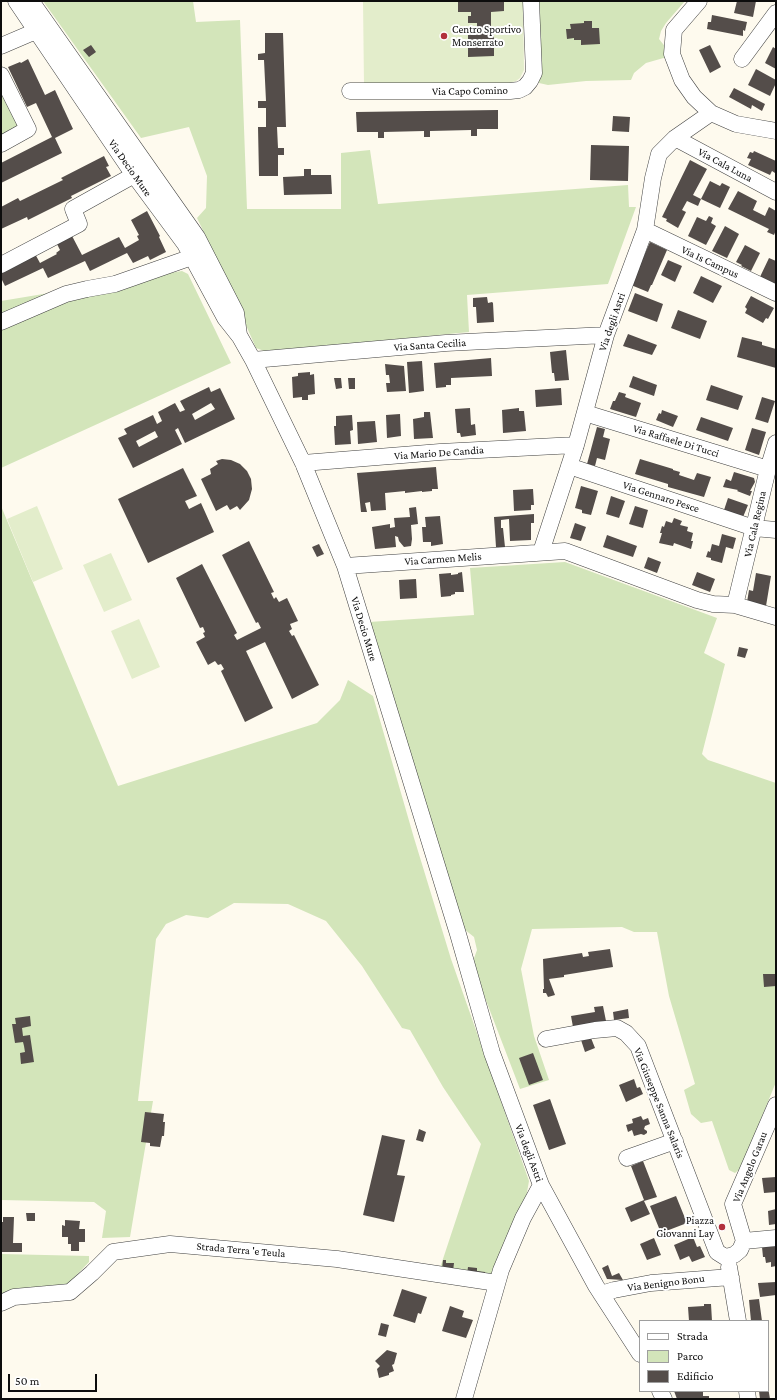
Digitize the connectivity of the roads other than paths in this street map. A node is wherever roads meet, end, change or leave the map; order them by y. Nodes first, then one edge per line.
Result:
1 (16, 1) edge
2 (31, 1) edge
3 (531, 1) edge
4 (699, 1) edge
5 (776, 13) edge
6 (42, 27) junction
7 (1, 46) edge
8 (742, 59) dead end
9 (1, 75) edge
10 (350, 91) dead end
11 (711, 113) junction
12 (776, 131) edge
13 (675, 138) junction
14 (1, 144) edge
15 (148, 167) junction
16 (134, 174) junction
17 (776, 192) edge
18 (645, 230) junction
19 (192, 256) junction
20 (1, 265) edge
21 (776, 293) edge
22 (1, 322) edge
23 (606, 335) junction
24 (240, 337) junction
25 (253, 360) junction
26 (585, 413) junction
27 (576, 445) junction
28 (775, 450) edge
29 (303, 463) junction
30 (569, 466) junction
31 (768, 469) junction
32 (754, 528) junction
33 (776, 530) edge
34 (541, 552) junction
35 (345, 566) junction
36 (735, 605) junction
37 (776, 617) edge
38 (458, 934) joint
39 (546, 1039) dead end
40 (776, 1105) edge
41 (675, 1141) junction
42 (627, 1158) dead end
43 (541, 1185) junction
44 (776, 1238) edge
45 (744, 1241) junction
46 (722, 1254) junction
47 (731, 1277) junction
48 (497, 1283) junction
49 (601, 1294) junction
50 (1, 1303) edge
51 (738, 1320) edge
52 (639, 1352) edge
53 (464, 1399) edge

1 - 6 street, Via Decio Mure
2 - 6 street, Via Decio Mure
3 - 10 street, Via Capo Comino
4 - 11 street
5 - 8 street
6 - 7 street
6 - 15 street, Via Decio Mure
6 - 16 street, Via Decio Mure
9 - 14 street
11 - 12 street
11 - 13 street, Via degli Astri
13 - 17 street, Via Cala Luna
13 - 18 street, Via degli Astri
15 - 16 street
15 - 24 street, Via Decio Mure
16 - 19 street, Via Decio Mure
16 - 20 street
18 - 21 street, Via Is Campus
18 - 23 street, Via degli Astri
19 - 22 street
19 - 24 street, Via Decio Mure
23 - 25 street, Via Santa Cecilia
23 - 26 street, Via degli Astri
24 - 25 street, Via Decio Mure
25 - 29 street, Via Decio Mure
26 - 27 street, Via degli Astri
26 - 31 street, Via Raffaele Di Tucci
27 - 29 street, Via Mario De Candia
27 - 30 street, Via degli Astri
28 - 31 street, Via Cala Regina
29 - 35 street, Via Decio Mure
30 - 32 street, Via Gennaro Pesce
30 - 34 street, Via degli Astri
31 - 32 street, Via Cala Regina
32 - 33 street, Via Gennaro Pesce
32 - 36 street, Via Cala Regina
34 - 35 street, Via Carmen Melis
34 - 36 street, Via Carmen Melis
35 - 38 street, Via Decio Mure
36 - 37 street, Via Carmen Melis
38 - 43 street, Via degli Astri
39 - 41 street, Via Giuseppe Sanna Salaris
40 - 45 street, Via Angelo Garau
41 - 42 street
41 - 46 street, Via Giuseppe Sanna Salaris
43 - 48 street
43 - 49 street, Via degli Astri
44 - 45 street
45 - 46 street
46 - 47 street, Via Giuseppe Sanna Salaris
47 - 49 street, Via Benigno Bonu
47 - 51 street, Via Giuseppe Sanna Salaris
48 - 50 street, Strada Terra 'e Teula
48 - 53 street
49 - 52 street, Via degli Astri

